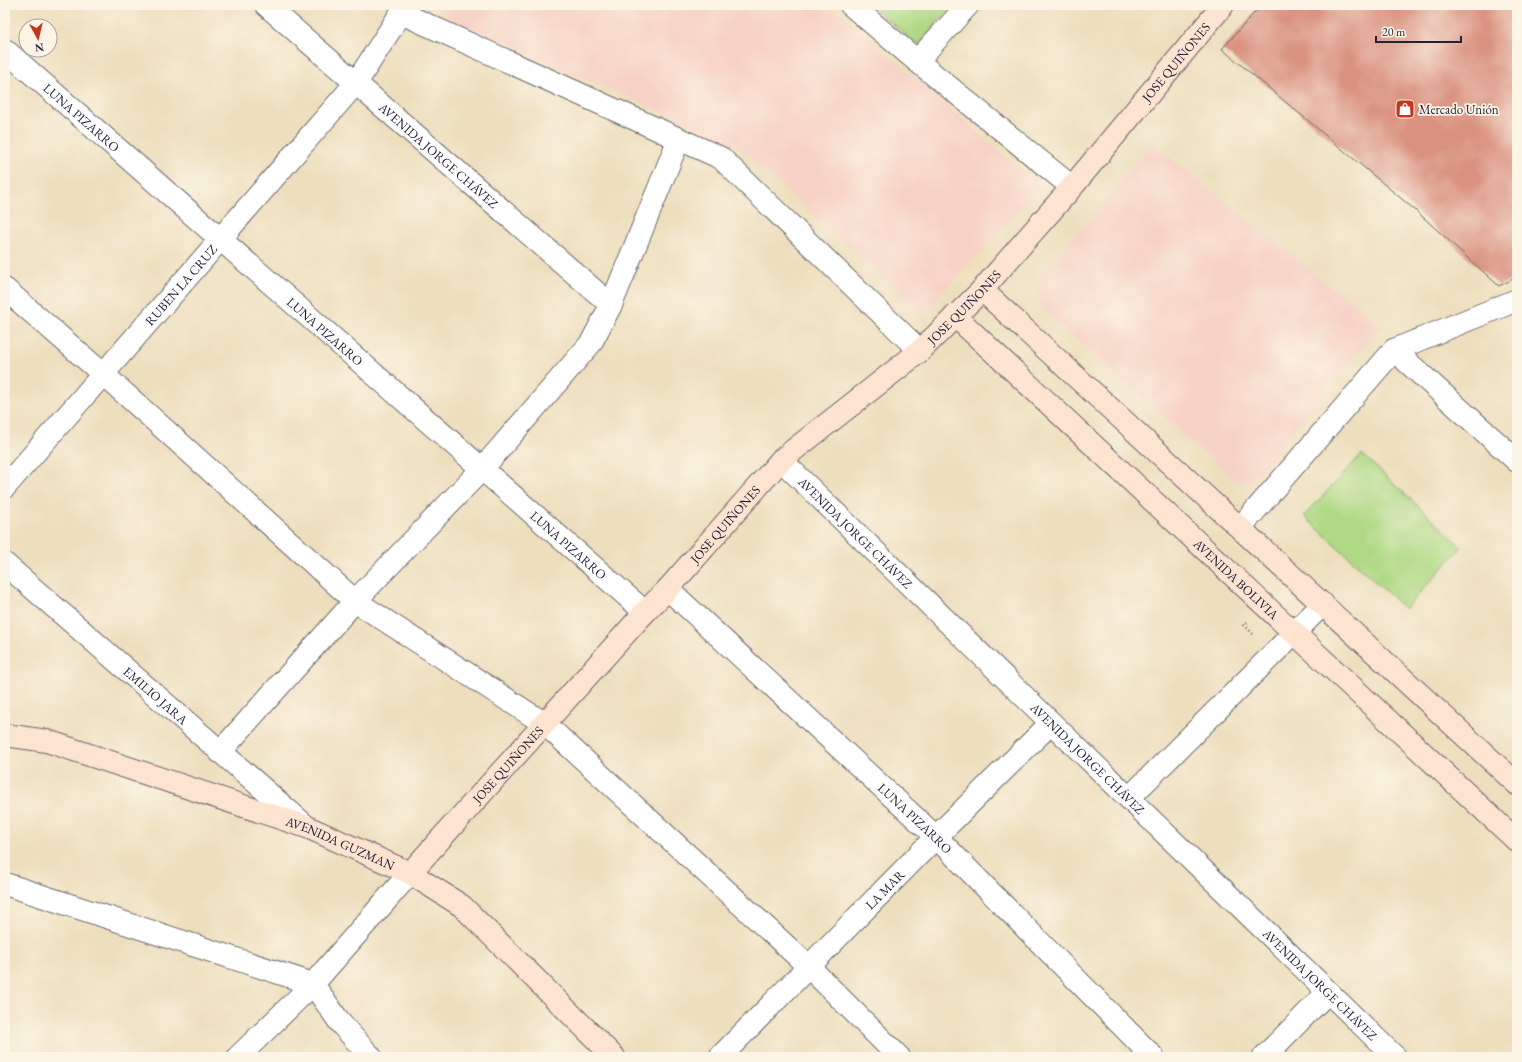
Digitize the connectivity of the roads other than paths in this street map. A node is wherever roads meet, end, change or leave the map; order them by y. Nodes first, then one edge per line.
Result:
1 (266, 5) edge
2 (851, 5) edge
3 (968, 5) edge
4 (1223, 5) edge
5 (403, 9) edge
6 (5, 50) edge
7 (917, 61) junction
8 (356, 83) junction
9 (679, 139) junction
10 (1072, 187) junction
11 (220, 239) junction
12 (5, 289) edge
13 (982, 290) junction
14 (1517, 300) edge
15 (611, 305) junction
16 (955, 316) junction
17 (1394, 350) junction
18 (920, 351) junction
19 (104, 374) junction
20 (781, 460) junction
21 (1517, 461) edge
22 (482, 469) junction
23 (5, 487) edge
24 (1240, 528) junction
25 (5, 564) edge
26 (668, 589) junction
27 (355, 601) junction
28 (1323, 604) junction
29 (645, 612) junction
30 (1294, 633) junction
31 (1051, 723) junction
32 (545, 724) junction
33 (5, 735) edge
34 (220, 752) junction
35 (1517, 784) edge
36 (1129, 798) junction
37 (307, 827) junction
38 (936, 837) junction
39 (1517, 841) edge
40 (410, 873) junction
41 (5, 884) edge
42 (808, 967) junction
43 (313, 984) junction
44 (1328, 992) junction
45 (238, 1057) edge
46 (371, 1057) edge
47 (614, 1057) edge
48 (720, 1057) edge
49 (899, 1057) edge
50 (1153, 1057) edge
51 (1264, 1057) edge
52 (1395, 1057) edge

1 - 8 street, AVENIDA JORGE CHÁVEZ
2 - 7 street
3 - 7 street
4 - 10 street, JOSE QUIÑONES
5 - 8 street, RUBEN LA CRUZ
5 - 9 street
6 - 11 street, LUNA PIZARRO
7 - 10 street
8 - 11 street, RUBEN LA CRUZ
8 - 15 street, AVENIDA JORGE CHÁVEZ
9 - 15 street
9 - 18 street
10 - 13 street, JOSE QUIÑONES
11 - 19 street, RUBEN LA CRUZ
11 - 22 street, LUNA PIZARRO
12 - 19 street
13 - 16 street, JOSE QUIÑONES
13 - 24 street
14 - 17 street
15 - 22 street
16 - 18 street, JOSE QUIÑONES
16 - 30 street, AVENIDA BOLIVIA
17 - 21 street
17 - 24 street
18 - 20 street, JOSE QUIÑONES
19 - 23 street, RUBEN LA CRUZ
19 - 27 street
20 - 26 street, JOSE QUIÑONES
20 - 31 street, AVENIDA JORGE CHÁVEZ
22 - 27 street
22 - 29 street, LUNA PIZARRO
24 - 28 street
25 - 34 street, EMILIO JARA
26 - 29 street, JOSE QUIÑONES
26 - 38 street, LUNA PIZARRO
27 - 32 street
27 - 34 street
28 - 30 street
28 - 35 street
29 - 32 street, JOSE QUIÑONES
30 - 36 street
30 - 39 street, AVENIDA BOLIVIA
31 - 36 street, AVENIDA JORGE CHÁVEZ
31 - 38 street, LA MAR
32 - 40 street, JOSE QUIÑONES
32 - 42 street
33 - 37 street, AVENIDA GUZMAN
34 - 37 street, EMILIO JARA
36 - 44 street, AVENIDA JORGE CHÁVEZ
37 - 40 street, AVENIDA GUZMAN
38 - 42 street, LA MAR
38 - 50 street, LUNA PIZARRO
40 - 43 street, JOSE QUIÑONES
40 - 47 street, AVENIDA GUZMAN
41 - 43 street
42 - 48 street, LA MAR
42 - 49 street
43 - 45 street, JOSE QUIÑONES
43 - 46 street
44 - 51 street
44 - 52 street, AVENIDA JORGE CHÁVEZ

